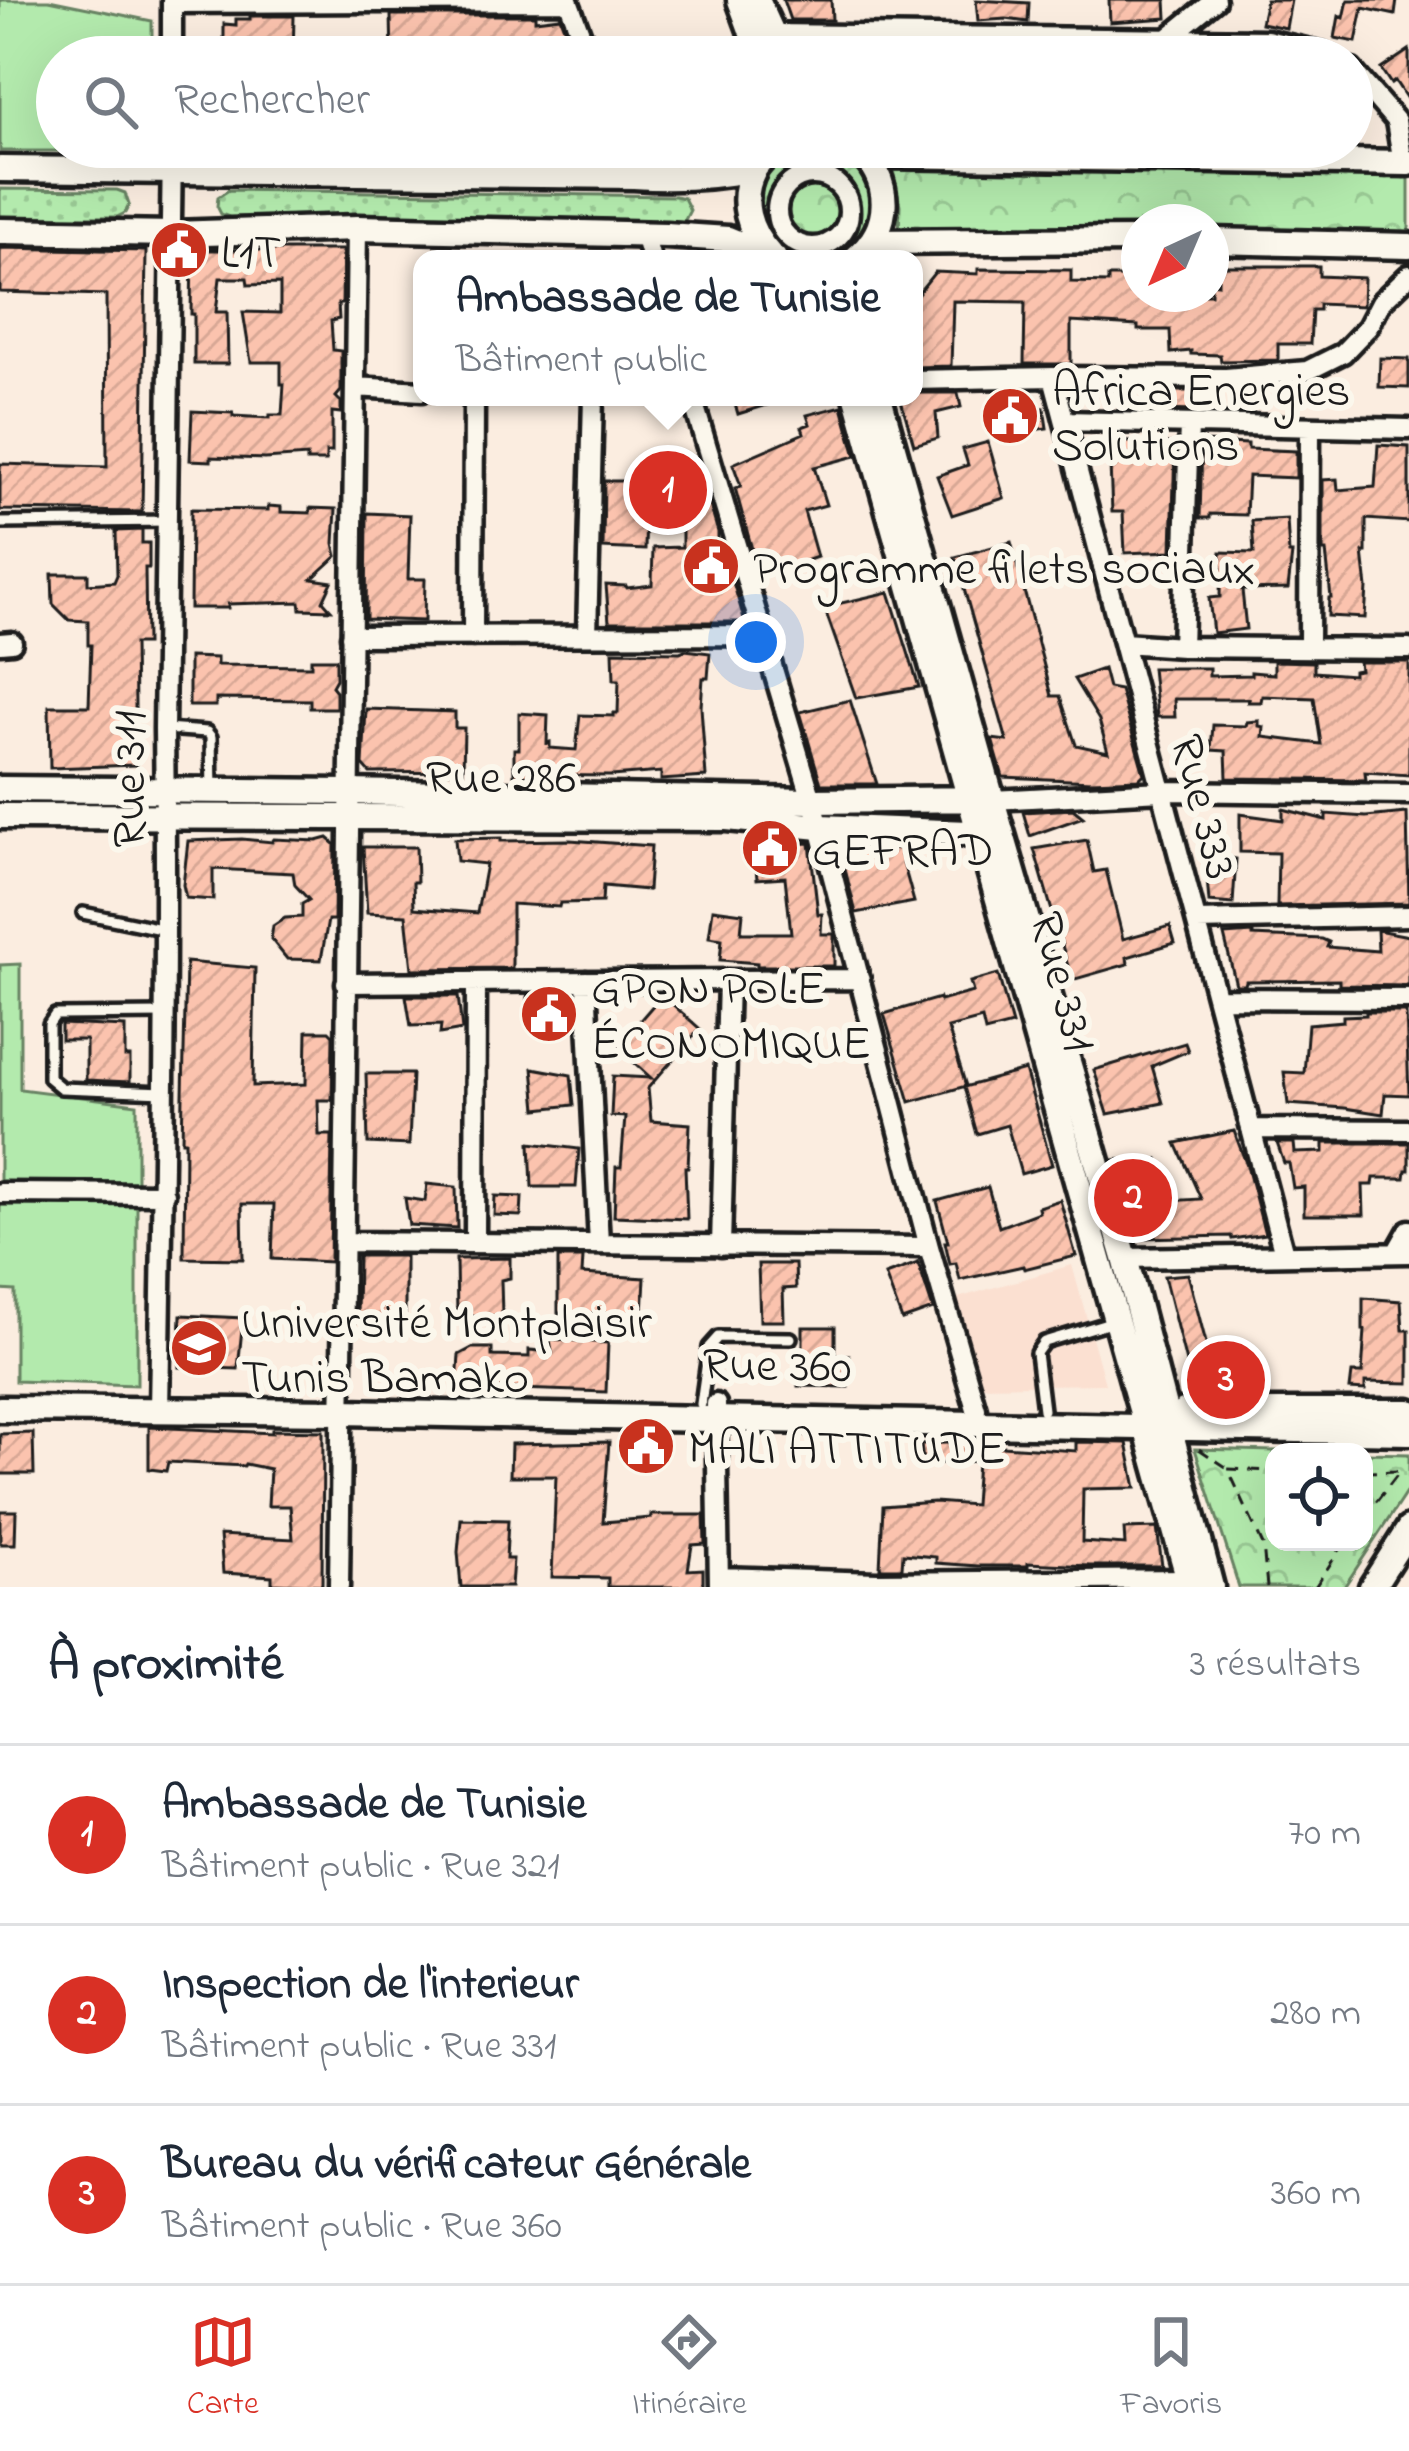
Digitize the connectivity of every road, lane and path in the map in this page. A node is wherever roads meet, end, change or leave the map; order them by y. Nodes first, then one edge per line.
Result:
1 (568, 0) edge
2 (740, 0) edge
3 (757, 0) edge
4 (1214, 0) edge
5 (172, 1) edge
6 (364, 1) edge
7 (172, 36) edge
8 (581, 36) edge
9 (764, 36) edge
10 (769, 36) edge
11 (1171, 36) edge
12 (1373, 91) edge
13 (1373, 162) edge
14 (1406, 163) edge
15 (36, 167) edge
16 (172, 168) edge
17 (417, 168) edge
18 (631, 168) edge
19 (874, 168) edge
20 (0, 169) edge
21 (754, 169) joint
22 (634, 176) junction
23 (357, 228) junction
24 (0, 231) edge
25 (173, 234) junction
26 (1121, 240) edge
27 (1229, 241) edge
28 (1409, 246) edge
29 (648, 247) edge
30 (753, 250) edge
31 (766, 250) edge
32 (865, 250) edge
33 (922, 250) edge
34 (1409, 275) edge
35 (1053, 377) junction
36 (923, 380) edge
37 (355, 387) junction
38 (413, 390) edge
39 (474, 406) edge
40 (593, 406) edge
41 (695, 406) edge
42 (860, 406) edge
43 (881, 406) edge
44 (1065, 421) junction
45 (1189, 424) junction
46 (1310, 427) junction
47 (1409, 429) edge
48 (169, 521) junction
49 (0, 523) edge
50 (587, 635) junction
51 (763, 635) junction
52 (473, 636) junction
53 (351, 637) junction
54 (1124, 643) junction
55 (1182, 646) junction
56 (1309, 648) junction
57 (1409, 649) edge
58 (164, 729) junction
59 (0, 789) edge
60 (165, 790) junction
61 (212, 791) junction
62 (1162, 791) junction
63 (1409, 794) edge
64 (981, 798) junction
65 (812, 801) junction
66 (348, 804) junction
67 (0, 816) edge
68 (167, 817) junction
69 (820, 827) junction
70 (992, 834) junction
71 (82, 913) dead end
72 (1409, 916) edge
73 (1196, 921) junction
74 (166, 930) junction
75 (860, 979) junction
76 (728, 980) junction
77 (586, 981) junction
78 (476, 982) junction
79 (346, 983) junction
80 (1217, 998) junction
81 (1409, 1000) edge
82 (165, 1015) junction
83 (165, 1092) junction
84 (1251, 1129) junction
85 (1409, 1130) edge
86 (0, 1193) edge
87 (164, 1194) junction
88 (1409, 1230) edge
89 (343, 1242) junction
90 (475, 1242) junction
91 (599, 1244) junction
92 (721, 1246) junction
93 (929, 1247) junction
94 (1402, 1253) edge
95 (1284, 1254) junction
96 (1125, 1258) junction
97 (1116, 1321) junction
98 (790, 1338) dead end
99 (0, 1394) edge
100 (159, 1403) junction
101 (341, 1405) junction
102 (0, 1409) edge
103 (976, 1409) junction
104 (711, 1410) junction
105 (1043, 1410) junction
106 (1409, 1412) edge
107 (1155, 1420) junction
108 (1409, 1432) edge
109 (1409, 1466) edge
110 (1265, 1471) edge
111 (1400, 1471) junction
112 (1373, 1472) edge
113 (1373, 1506) edge
114 (1409, 1528) edge
115 (1263, 1545) joint
116 (1339, 1551) edge
117 (719, 1582) edge
118 (1197, 1584) edge
119 (339, 1587) edge
120 (1267, 1587) edge
121 (1315, 1587) edge
122 (1372, 1587) edge

1 - 6 street
1 - 8 street
2 - 9 main road
3 - 10 main road
4 - 11 street
5 - 6 street
5 - 7 street
12 - 14 street
13 - 14 main road
15 - 20 main road
16 - 25 street, Rue 311
17 - 22 main road
18 - 22 street
19 - 32 main road
21 - 22 main road
21 - 31 main road
23 - 25 main road
23 - 29 main road
23 - 37 street
24 - 25 main road
25 - 48 street, Rue 311
26 - 33 main road
27 - 28 main road
29 - 30 main road
34 - 35 street
35 - 36 street
35 - 44 street, Rue 333
37 - 38 street
37 - 53 street
39 - 52 street
40 - 50 street
41 - 51 street
42 - 64 main road, Rue 331
43 - 64 main road, Rue 331
44 - 45 street
44 - 54 street, Rue 333
45 - 46 street
45 - 55 street
46 - 47 street
46 - 56 street
48 - 49 lane
48 - 58 street, Rue 311
50 - 51 street
50 - 52 street
51 - 65 street
52 - 53 street
53 - 66 street
54 - 55 street
54 - 62 street, Rue 333
55 - 56 street
56 - 57 street
58 - 60 street, Rue 311
58 - 61 lane
59 - 60 main road
60 - 61 main road
60 - 68 street, Rue 311
61 - 66 main road
62 - 63 street
62 - 64 street
62 - 73 street, Rue 333
64 - 65 main road
64 - 70 main road, Rue 331
65 - 66 main road
65 - 69 street
66 - 68 main road, Rue 286
66 - 69 main road, Rue 286
66 - 79 street
67 - 68 main road, Rue 286
68 - 74 street, Rue 311
69 - 70 main road, Rue 286
69 - 75 street
70 - 96 main road, Rue 331
70 - 97 main road, Rue 331
71 - 74 lane
72 - 73 street
73 - 80 street, Rue 333
74 - 82 street, Rue 311
75 - 76 street
75 - 93 street
76 - 77 street
76 - 92 street
77 - 78 street
77 - 91 street
78 - 79 street
78 - 90 street
79 - 89 street
80 - 81 street
80 - 84 street, Rue 333
82 - 83 street, Rue 311
82 - 83 lane
83 - 87 street, Rue 311
84 - 85 street
84 - 95 street, Rue 333
86 - 87 street
87 - 100 street, Rue 311
88 - 94 street
89 - 90 street
89 - 101 street
90 - 91 street
91 - 92 street
92 - 93 street
93 - 103 street
94 - 95 street
95 - 96 street
96 - 107 main road, Rue 331
97 - 105 lane
97 - 107 main road, Rue 331
98 - 104 lane
99 - 100 main road, Rue 360
100 - 101 main road, Rue 360
100 - 102 main road
101 - 104 main road, Rue 360
101 - 119 street
103 - 104 main road, Rue 360
103 - 105 main road, Rue 360
104 - 107 main road
104 - 117 street
105 - 107 main road, Rue 360
106 - 107 main road, Rue 360
107 - 108 main road
107 - 118 main road, Rue 331
109 - 111 path
110 - 115 path
111 - 112 path
111 - 113 path
114 - 122 main road
115 - 120 path
116 - 121 path
117 - 118 street

